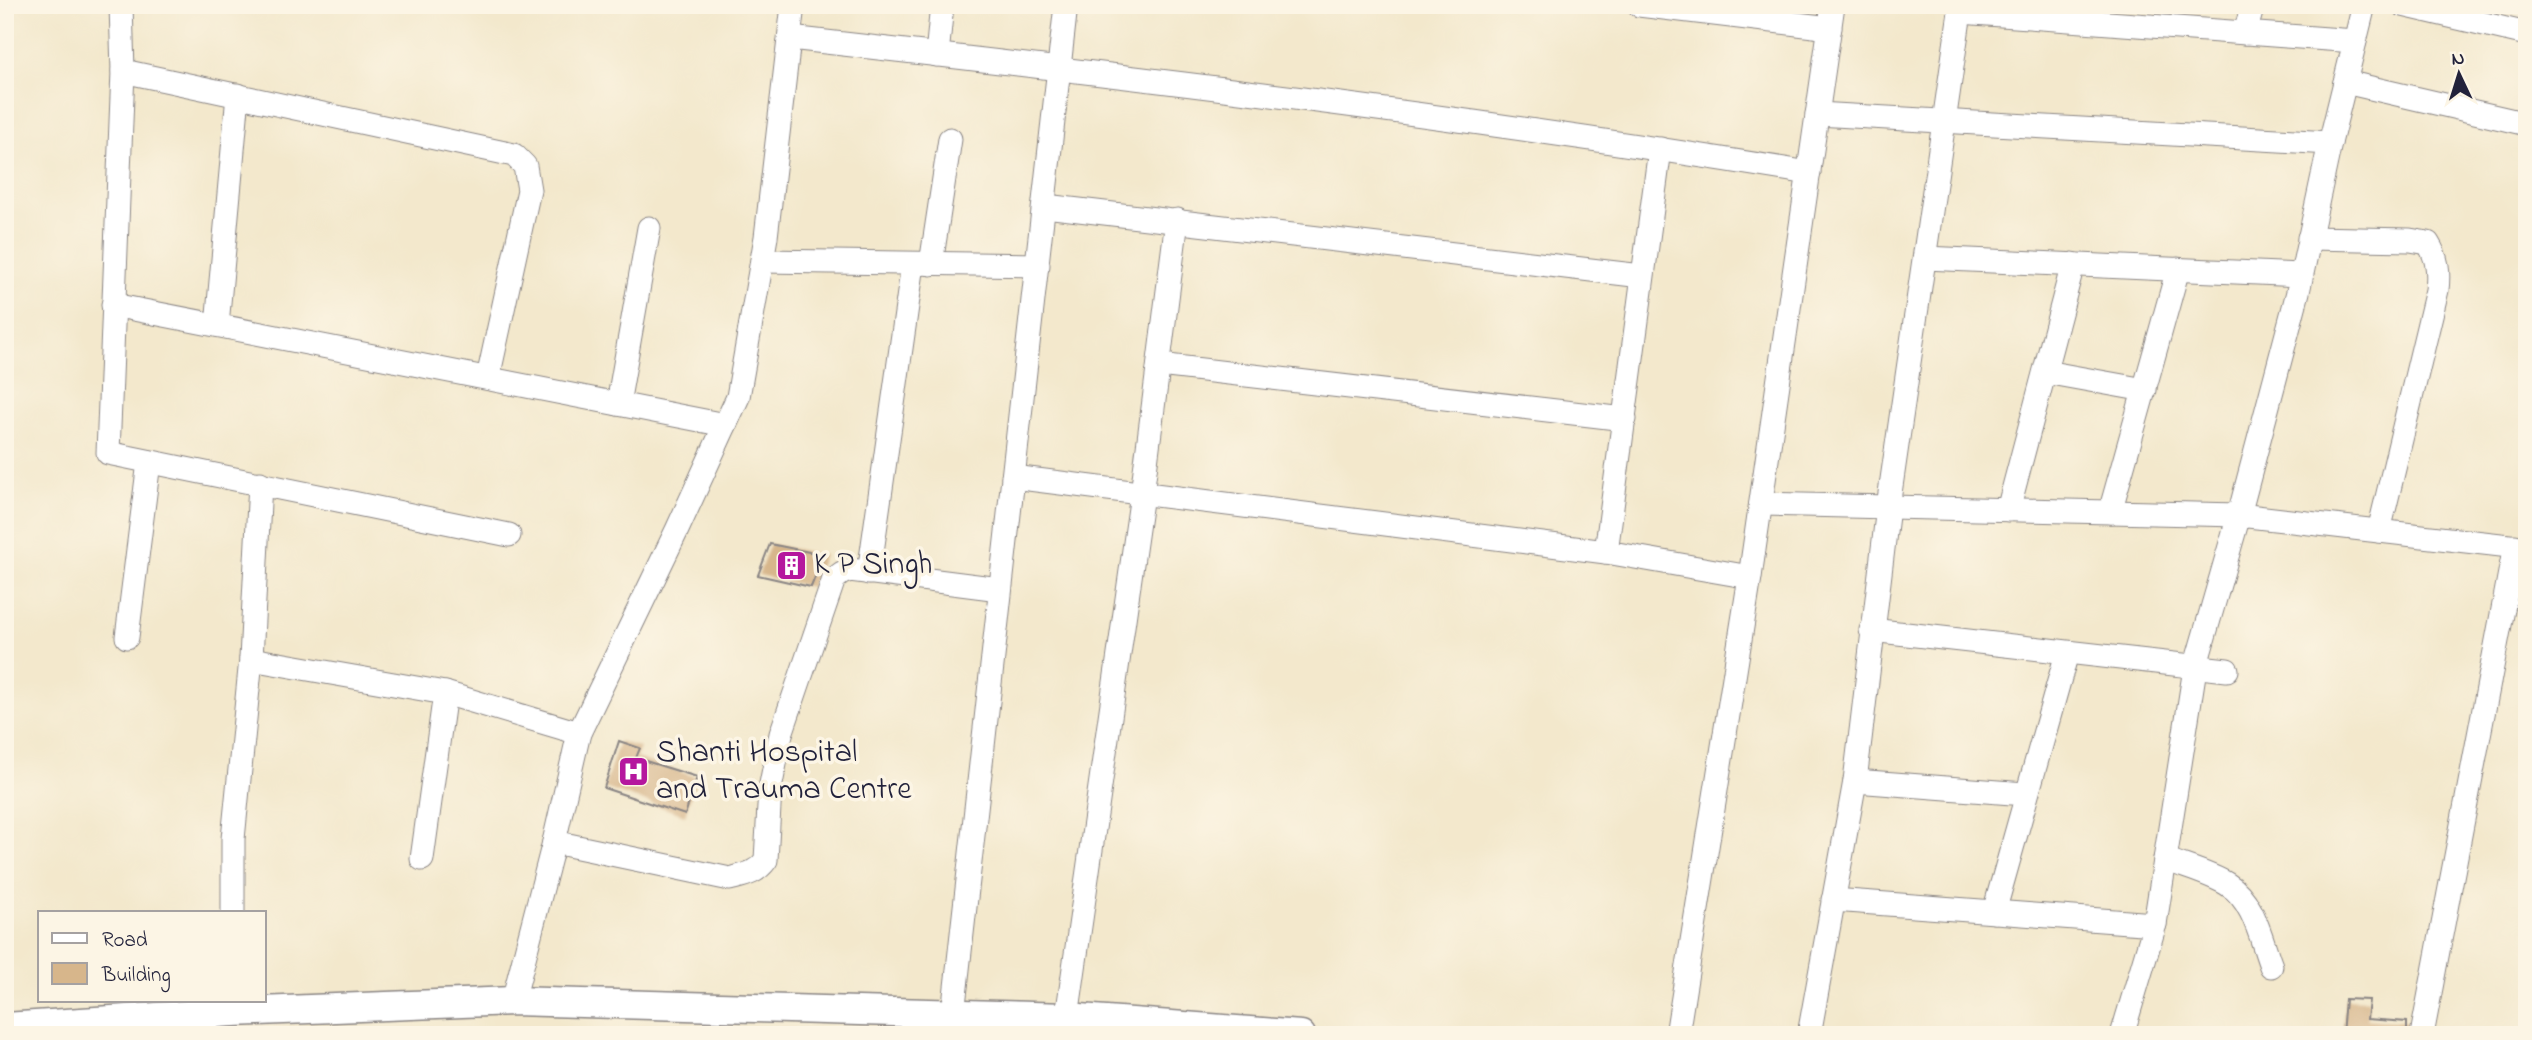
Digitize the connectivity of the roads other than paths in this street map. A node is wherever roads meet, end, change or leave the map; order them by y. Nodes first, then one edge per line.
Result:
1 (121, 5) edge
2 (793, 5) edge
3 (943, 5) edge
4 (1066, 5) edge
5 (1639, 5) edge
6 (2253, 5) edge
7 (2364, 5) edge
8 (2403, 5) edge
9 (1961, 9) edge
10 (2086, 13) edge
11 (1831, 16) edge
12 (2161, 16) edge
13 (2245, 33) junction
14 (2527, 34) edge
15 (790, 38) junction
16 (2355, 41) junction
17 (937, 55) junction
18 (1059, 68) junction
19 (122, 71) junction
20 (2345, 82) junction
21 (238, 95) junction
22 (1817, 114) junction
23 (1944, 122) junction
24 (2527, 124) edge
25 (950, 139) dead end
26 (2330, 143) junction
27 (1660, 149) junction
28 (1808, 173) junction
29 (1045, 206) junction
30 (1177, 220) junction
31 (649, 228) dead end
32 (2309, 238) junction
33 (1924, 258) junction
34 (762, 261) junction
35 (922, 264) junction
36 (2073, 264) junction
37 (1038, 265) junction
38 (2178, 270) junction
39 (2301, 275) junction
40 (1642, 276) junction
41 (114, 305) junction
42 (217, 325) junction
43 (1159, 365) junction
44 (2045, 372) junction
45 (488, 379) junction
46 (2145, 390) junction
47 (618, 404) junction
48 (1625, 419) junction
49 (726, 425) junction
50 (149, 462) junction
51 (1013, 477) junction
52 (260, 483) junction
53 (1142, 494) junction
54 (1761, 505) junction
55 (1888, 507) junction
56 (2008, 510) junction
57 (2110, 512) junction
58 (2239, 515) junction
59 (2379, 531) junction
60 (509, 535) dead end
61 (2521, 547) edge
62 (1605, 552) junction
63 (869, 573) junction
64 (1751, 577) junction
65 (1000, 589) junction
66 (1871, 630) junction
67 (127, 637) dead end
68 (2067, 653) junction
69 (251, 659) junction
70 (2195, 668) junction
71 (2227, 670) dead end
72 (445, 693) junction
73 (579, 733) junction
74 (1855, 781) junction
75 (2025, 794) junction
76 (554, 842) junction
77 (422, 859) dead end
78 (2165, 859) junction
79 (1833, 900) junction
80 (233, 911) edge
81 (1994, 912) junction
82 (2155, 923) junction
83 (2271, 967) dead end
84 (513, 1001) junction
85 (233, 1006) edge
86 (953, 1014) junction
87 (1067, 1017) junction
88 (5, 1027) edge
89 (1301, 1035) edge
90 (1677, 1035) edge
91 (1809, 1035) edge
92 (2122, 1035) edge
93 (2422, 1035) edge

1 - 19 street
2 - 15 street
3 - 17 street
4 - 18 street
5 - 11 street
6 - 13 street
7 - 16 street
8 - 14 street
9 - 10 street
9 - 23 street
10 - 12 street
11 - 22 street
12 - 13 street
13 - 16 street
15 - 17 street
15 - 34 street
16 - 20 street
17 - 18 street
18 - 27 street
18 - 29 street
19 - 21 street
19 - 41 street
20 - 24 street
20 - 26 street
21 - 42 street
21 - 45 street
22 - 23 street
22 - 28 street
23 - 26 street
23 - 33 street
25 - 35 street
26 - 32 street
27 - 28 street
27 - 40 street
28 - 54 street
29 - 30 street
29 - 37 street
30 - 40 street
30 - 43 street
31 - 47 street
32 - 39 street
32 - 59 street
33 - 36 street
33 - 55 street
34 - 35 street
34 - 49 street
35 - 37 street
35 - 63 street
36 - 38 street
36 - 44 street
37 - 51 street
38 - 39 street
38 - 46 street
39 - 58 street
40 - 48 street
41 - 42 street
41 - 50 street
42 - 45 street
43 - 48 street
43 - 53 street
44 - 46 street
44 - 56 street
45 - 47 street
46 - 57 street
47 - 49 street
48 - 62 street
49 - 73 street
50 - 52 street
50 - 67 street
51 - 53 street
51 - 65 street
52 - 60 street
52 - 69 street
53 - 62 street
53 - 87 street
54 - 55 street
54 - 64 street
55 - 56 street
55 - 66 street
56 - 57 street
57 - 58 street
58 - 59 street
58 - 70 street
59 - 61 street
61 - 93 street
62 - 64 street
63 - 65 street
63 - 76 street
64 - 90 street
65 - 86 street
66 - 68 street
66 - 74 street
68 - 70 street
68 - 75 street
69 - 72 street
69 - 80 street
70 - 71 street
70 - 78 street
72 - 73 street
72 - 77 street
73 - 76 street
74 - 75 street
74 - 79 street
75 - 81 street
76 - 84 street
78 - 82 street
78 - 83 street
79 - 81 street
79 - 91 street
81 - 82 street
82 - 92 street
84 - 85 main road
84 - 86 main road
85 - 88 main road
86 - 87 main road
87 - 89 main road

